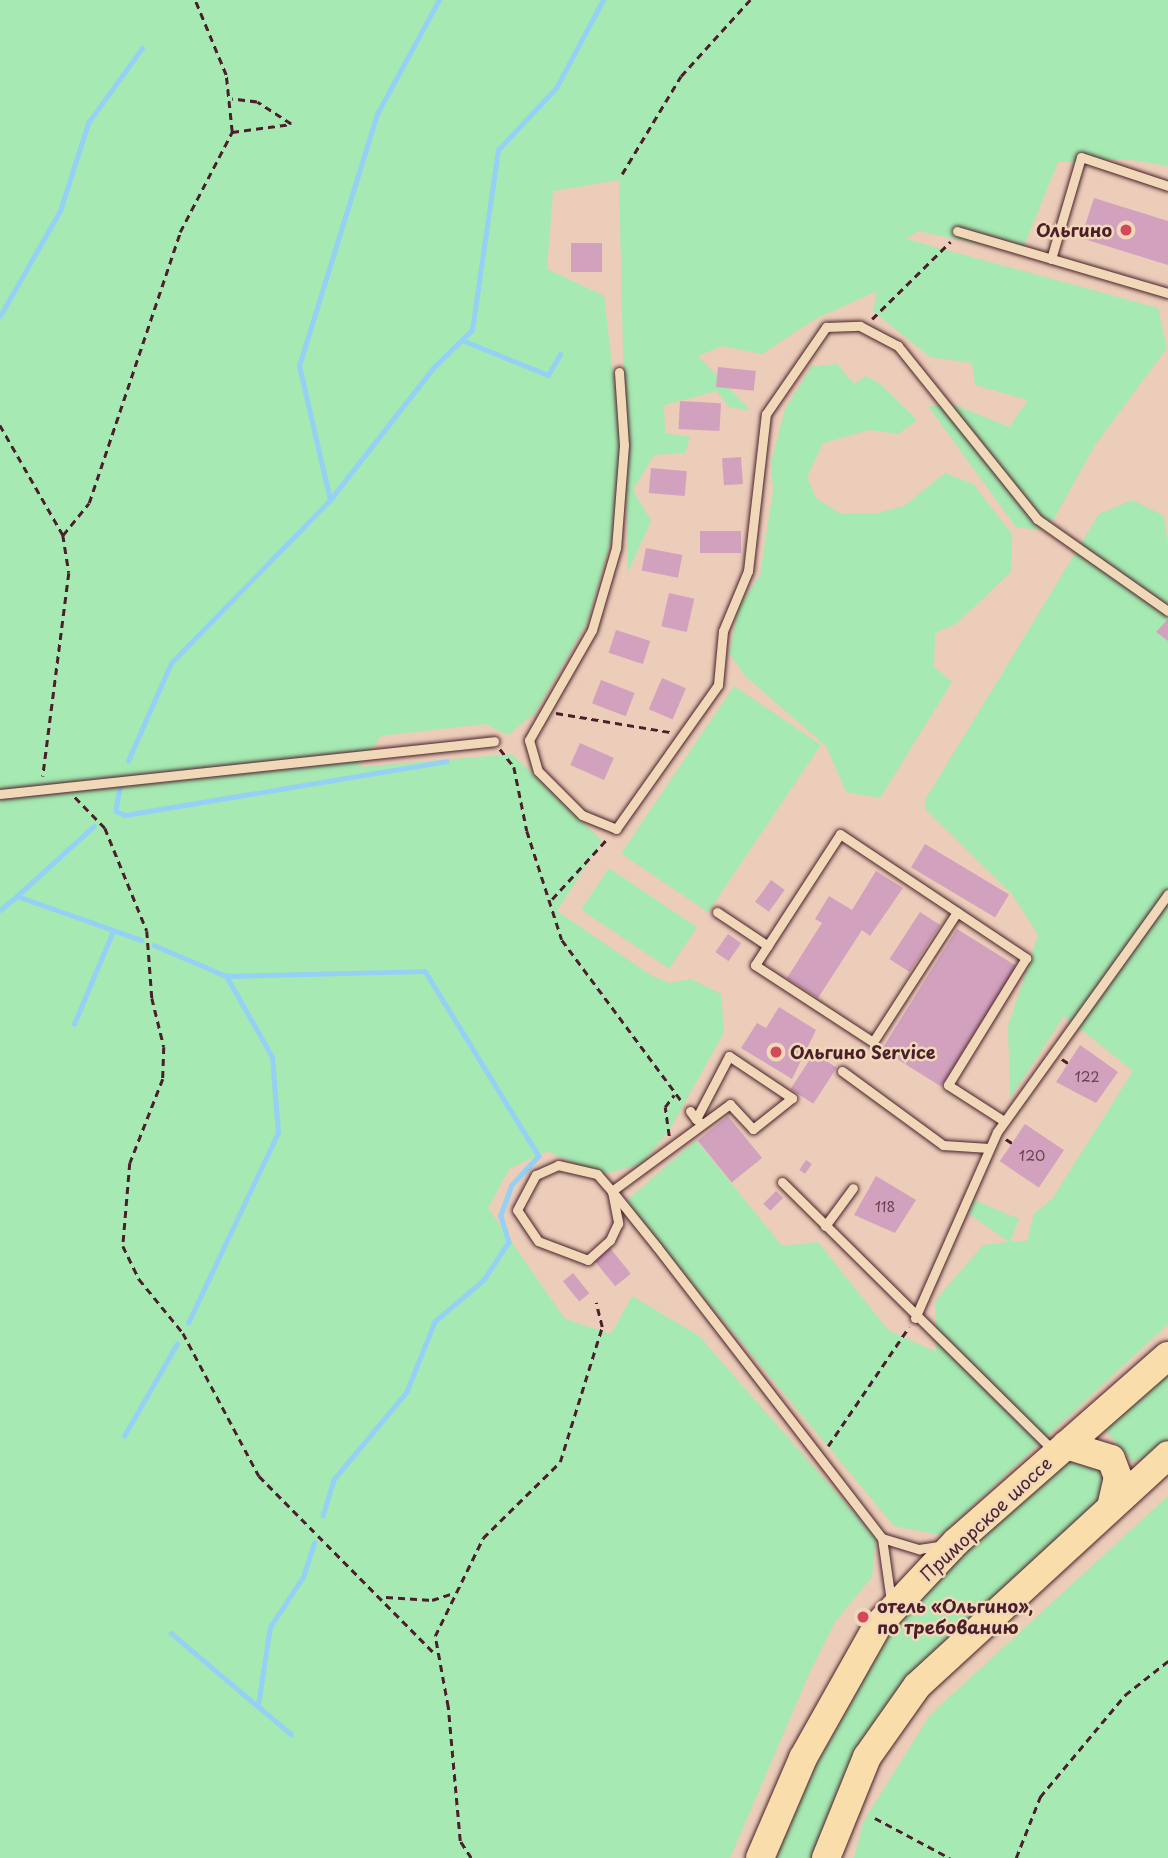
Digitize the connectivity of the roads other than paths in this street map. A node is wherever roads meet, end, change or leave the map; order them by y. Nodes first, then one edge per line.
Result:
1 (1168, 186) edge
2 (957, 231) road end
3 (1051, 259) junction
4 (1168, 293) edge
5 (619, 372) dead end
6 (1168, 610) edge
7 (494, 741) road end
8 (0, 794) edge
9 (1168, 894) edge
10 (717, 912) dead end
11 (957, 912) junction
12 (768, 946) junction
13 (842, 1071) dead end
14 (696, 1118) junction
15 (1004, 1121) junction
16 (989, 1148) junction
17 (782, 1182) dead end
18 (853, 1188) dead end
19 (612, 1191) junction
20 (825, 1226) junction
21 (915, 1318) junction
22 (1168, 1356) edge
23 (1061, 1450) junction
24 (1168, 1455) edge
25 (1111, 1507) junction
26 (882, 1538) junction
27 (956, 1542) junction
28 (890, 1612) junction
29 (760, 1858) edge
30 (826, 1858) edge

1 - 3 lane
2 - 3 lane
3 - 4 lane
5 - 6 lane
7 - 8 lane
9 - 15 lane
10 - 12 lane
11 - 12 lane
11 - 12 lane
11 - 15 lane
13 - 16 lane
14 - 14 lane
14 - 19 lane
15 - 16 lane
16 - 21 lane
17 - 20 lane
18 - 20 lane
19 - 19 lane
19 - 26 lane
20 - 21 lane
21 - 23 lane
22 - 23 main road, Приморское шоссе
23 - 25 main road
23 - 27 main road, Приморское шоссе
24 - 25 main road
25 - 30 main road
26 - 27 lane
26 - 28 lane
27 - 28 main road, Приморское шоссе
28 - 29 main road, Приморское шоссе

